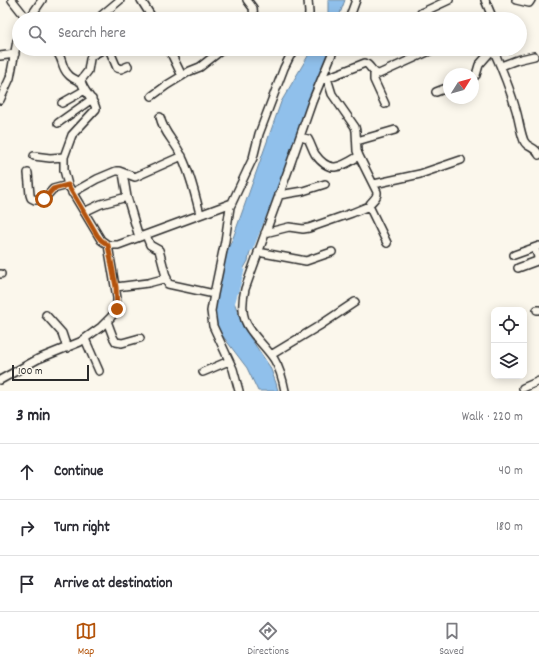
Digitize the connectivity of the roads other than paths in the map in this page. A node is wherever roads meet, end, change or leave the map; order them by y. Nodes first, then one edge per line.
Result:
1 (12, 0) edge
2 (120, 0) edge
3 (141, 0) edge
4 (247, 0) edge
5 (308, 0) edge
6 (356, 0) edge
7 (449, 0) edge
8 (485, 0) edge
9 (516, 0) edge
10 (531, 0) edge
11 (41, 1) edge
12 (112, 2) edge
13 (22, 12) edge
14 (33, 12) edge
15 (104, 12) edge
16 (149, 12) edge
17 (253, 12) edge
18 (309, 12) edge
19 (352, 12) edge
20 (423, 12) edge
21 (490, 12) edge
22 (12, 54) edge
23 (0, 56) edge
24 (15, 56) edge
25 (60, 56) edge
26 (92, 56) edge
27 (113, 56) edge
28 (172, 56) edge
29 (214, 56) edge
30 (290, 56) edge
31 (332, 56) edge
32 (419, 56) edge
33 (487, 56) edge
34 (496, 56) edge
35 (534, 56) dead end
36 (128, 66) dead end
37 (501, 66) junction
38 (478, 68) edge
39 (374, 72) junction
40 (182, 76) junction
41 (324, 79) junction
42 (81, 82) junction
43 (443, 89) edge
44 (85, 90) junction
45 (436, 92) dead end
46 (152, 96) dead end
47 (92, 99) junction
48 (0, 100) edge
49 (62, 103) dead end
50 (386, 104) dead end
51 (160, 117) dead end
52 (58, 123) dead end
53 (395, 130) dead end
54 (300, 137) junction
55 (357, 141) junction
56 (539, 155) edge
57 (34, 156) dead end
58 (182, 156) junction
59 (359, 156) junction
60 (64, 157) junction
61 (461, 160) dead end
62 (28, 173) dead end
63 (123, 173) junction
64 (325, 184) dead end
65 (374, 184) junction
66 (68, 185) junction
67 (72, 193) junction
68 (279, 195) junction
69 (127, 197) junction
70 (232, 202) junction
71 (369, 206) junction
72 (84, 212) junction
73 (200, 214) junction
74 (265, 233) junction
75 (146, 234) junction
76 (139, 237) junction
77 (386, 243) dead end
78 (108, 245) junction
79 (537, 247) edge
80 (258, 252) junction
81 (332, 252) dead end
82 (514, 255) dead end
83 (518, 268) dead end
84 (167, 278) junction
85 (116, 287) junction
86 (214, 294) junction
87 (355, 302) dead end
88 (46, 316) dead end
89 (107, 321) junction
90 (140, 338) dead end
91 (85, 339) junction
92 (67, 348) junction
93 (271, 355) junction
94 (229, 361) junction
95 (99, 371) dead end
96 (203, 372) dead end
97 (0, 380) edge
98 (539, 381) edge
99 (523, 388) dead end
100 (236, 390) edge
101 (285, 391) edge

1 - 13 street
2 - 12 street
3 - 16 street
4 - 17 street
5 - 18 street
6 - 19 street
7 - 20 street
8 - 21 street
9 - 10 street
11 - 14 street
12 - 15 street
22 - 23 street
24 - 48 street
25 - 42 street
26 - 42 street
27 - 36 street
28 - 40 street
29 - 40 street
30 - 70 street
31 - 41 street
32 - 39 street
33 - 38 street
34 - 37 street
35 - 37 street
37 - 56 street
39 - 41 street
39 - 50 street
40 - 46 street
41 - 54 street
41 - 55 street
42 - 44 street
43 - 45 street
44 - 47 street
44 - 49 street
47 - 52 street
47 - 60 street
51 - 58 street
53 - 55 street
54 - 59 street
54 - 68 street
55 - 59 street
57 - 60 street
58 - 63 street
58 - 73 street
59 - 65 street
60 - 66 street
61 - 65 street
62 - 66 street
63 - 67 street
63 - 69 street
64 - 68 street
65 - 71 street
66 - 67 street
67 - 72 street
68 - 74 street
69 - 72 street
69 - 76 street
70 - 73 street
70 - 86 street
71 - 74 street
71 - 77 street
72 - 78 street
73 - 75 street
74 - 80 street
75 - 76 street
75 - 84 street
76 - 78 street
78 - 85 street
79 - 82 street
79 - 83 street
80 - 81 street
80 - 93 street
84 - 85 street
84 - 86 street
85 - 89 street
86 - 94 street
87 - 93 street
88 - 92 street
89 - 90 street
89 - 91 street
91 - 92 street
91 - 95 street
92 - 97 street
93 - 101 street
94 - 96 street
94 - 100 street
98 - 99 street

